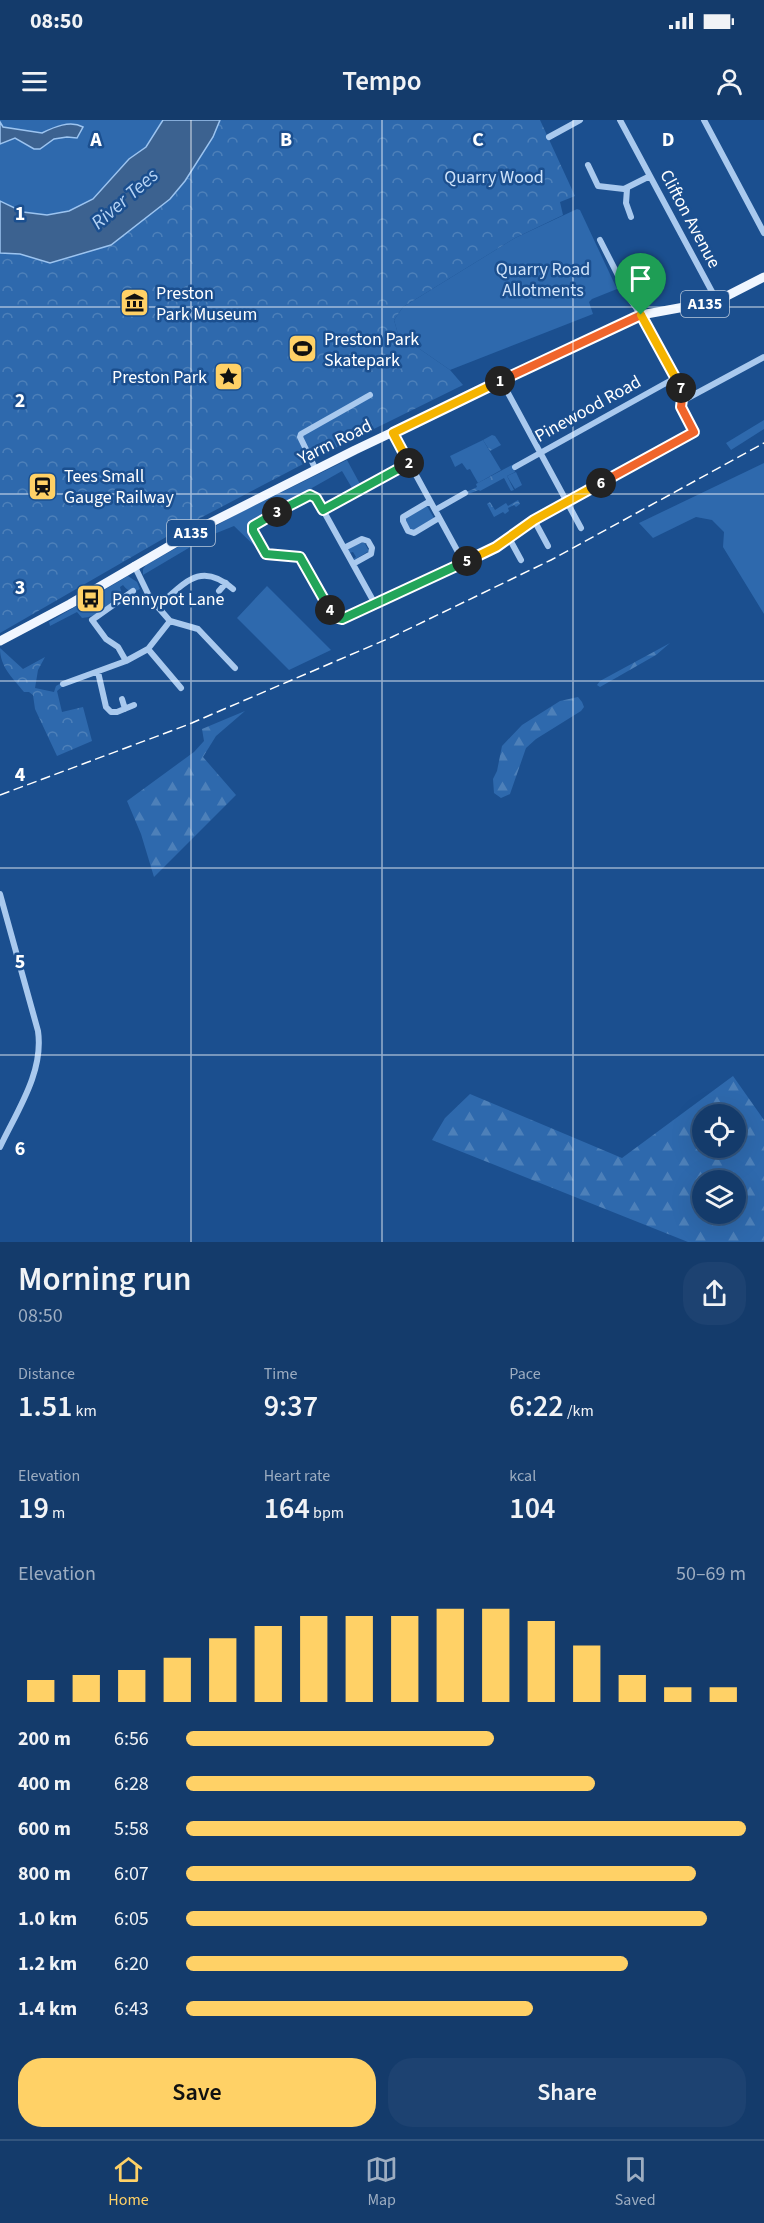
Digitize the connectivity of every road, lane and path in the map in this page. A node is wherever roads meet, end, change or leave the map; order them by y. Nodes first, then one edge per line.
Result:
1 (580, 120) edge
2 (620, 120) edge
3 (704, 120) edge
4 (549, 136) dead end
5 (588, 165) dead end
6 (650, 177) junction
7 (627, 189) junction
8 (631, 216) dead end
9 (764, 233) edge
10 (600, 240) dead end
11 (764, 277) edge
12 (717, 301) junction
13 (641, 315) junction
14 (764, 357) edge
15 (675, 378) junction
16 (501, 380) junction
17 (370, 395) dead end
18 (682, 398) junction
19 (393, 433) junction
20 (540, 452) junction
21 (410, 462) junction
22 (515, 467) dead end
23 (316, 470) junction
24 (465, 493) dead end
25 (430, 501) junction
26 (567, 502) junction
27 (323, 510) junction
28 (435, 510) junction
29 (440, 518) junction
30 (534, 520) junction
31 (581, 528) dead end
32 (509, 538) junction
33 (548, 546) dead end
34 (344, 549) junction
35 (521, 560) dead end
36 (464, 563) junction
37 (353, 564) junction
38 (134, 565) junction
39 (226, 583) junction
40 (122, 587) dead end
41 (233, 589) dead end
42 (133, 591) dead end
43 (219, 591) dead end
44 (126, 595) junction
45 (375, 604) junction
46 (157, 607) junction
47 (92, 620) junction
48 (170, 621) junction
49 (85, 624) dead end
50 (0, 641) edge
51 (148, 649) junction
52 (126, 662) junction
53 (235, 668) dead end
54 (98, 672) junction
55 (68, 673) dead end
56 (71, 681) junction
57 (175, 681) junction
58 (63, 684) dead end
59 (169, 686) dead end
60 (181, 687) dead end
61 (122, 699) dead end
62 (134, 705) dead end
63 (125, 709) junction
64 (0, 894) edge
65 (0, 1147) edge

1 - 4 street
2 - 6 street, Clifton Avenue
3 - 9 street
5 - 7 street
6 - 7 street
6 - 12 street, Clifton Avenue
7 - 8 street
10 - 13 street
11 - 12 main road, Yarm Road / A135
12 - 13 main road, Yarm Road / A135
13 - 15 street
13 - 16 main road, Yarm Road / A135
14 - 18 street
15 - 18 street
15 - 20 street, Pinewood Road
16 - 19 main road, Yarm Road / A135
16 - 20 street
17 - 23 street
18 - 26 street
19 - 21 street
19 - 23 main road, Yarm Road / A135
20 - 22 street, Pinewood Road
20 - 26 street
21 - 25 street
21 - 27 street
23 - 38 main road, Yarm Road / A135
24 - 28 street
25 - 28 street
25 - 29 street
26 - 30 street
26 - 31 street
27 - 34 street
27 - 45 street
28 - 29 street
29 - 36 street
30 - 32 street
30 - 33 street
32 - 35 street
32 - 36 street
34 - 37 street
34 - 37 street
36 - 45 street
37 - 45 street
38 - 46 street
38 - 50 main road, Yarm Road / A135
39 - 41 street
39 - 43 street
39 - 46 street
40 - 44 street
42 - 44 street
44 - 47 street
46 - 48 street
47 - 49 street
47 - 52 street
48 - 51 street
48 - 53 street
51 - 52 street
51 - 57 street
52 - 54 street
54 - 56 street
54 - 63 street
55 - 56 street
56 - 58 street
57 - 59 street
57 - 60 street
61 - 63 street
62 - 63 street
64 - 65 street

